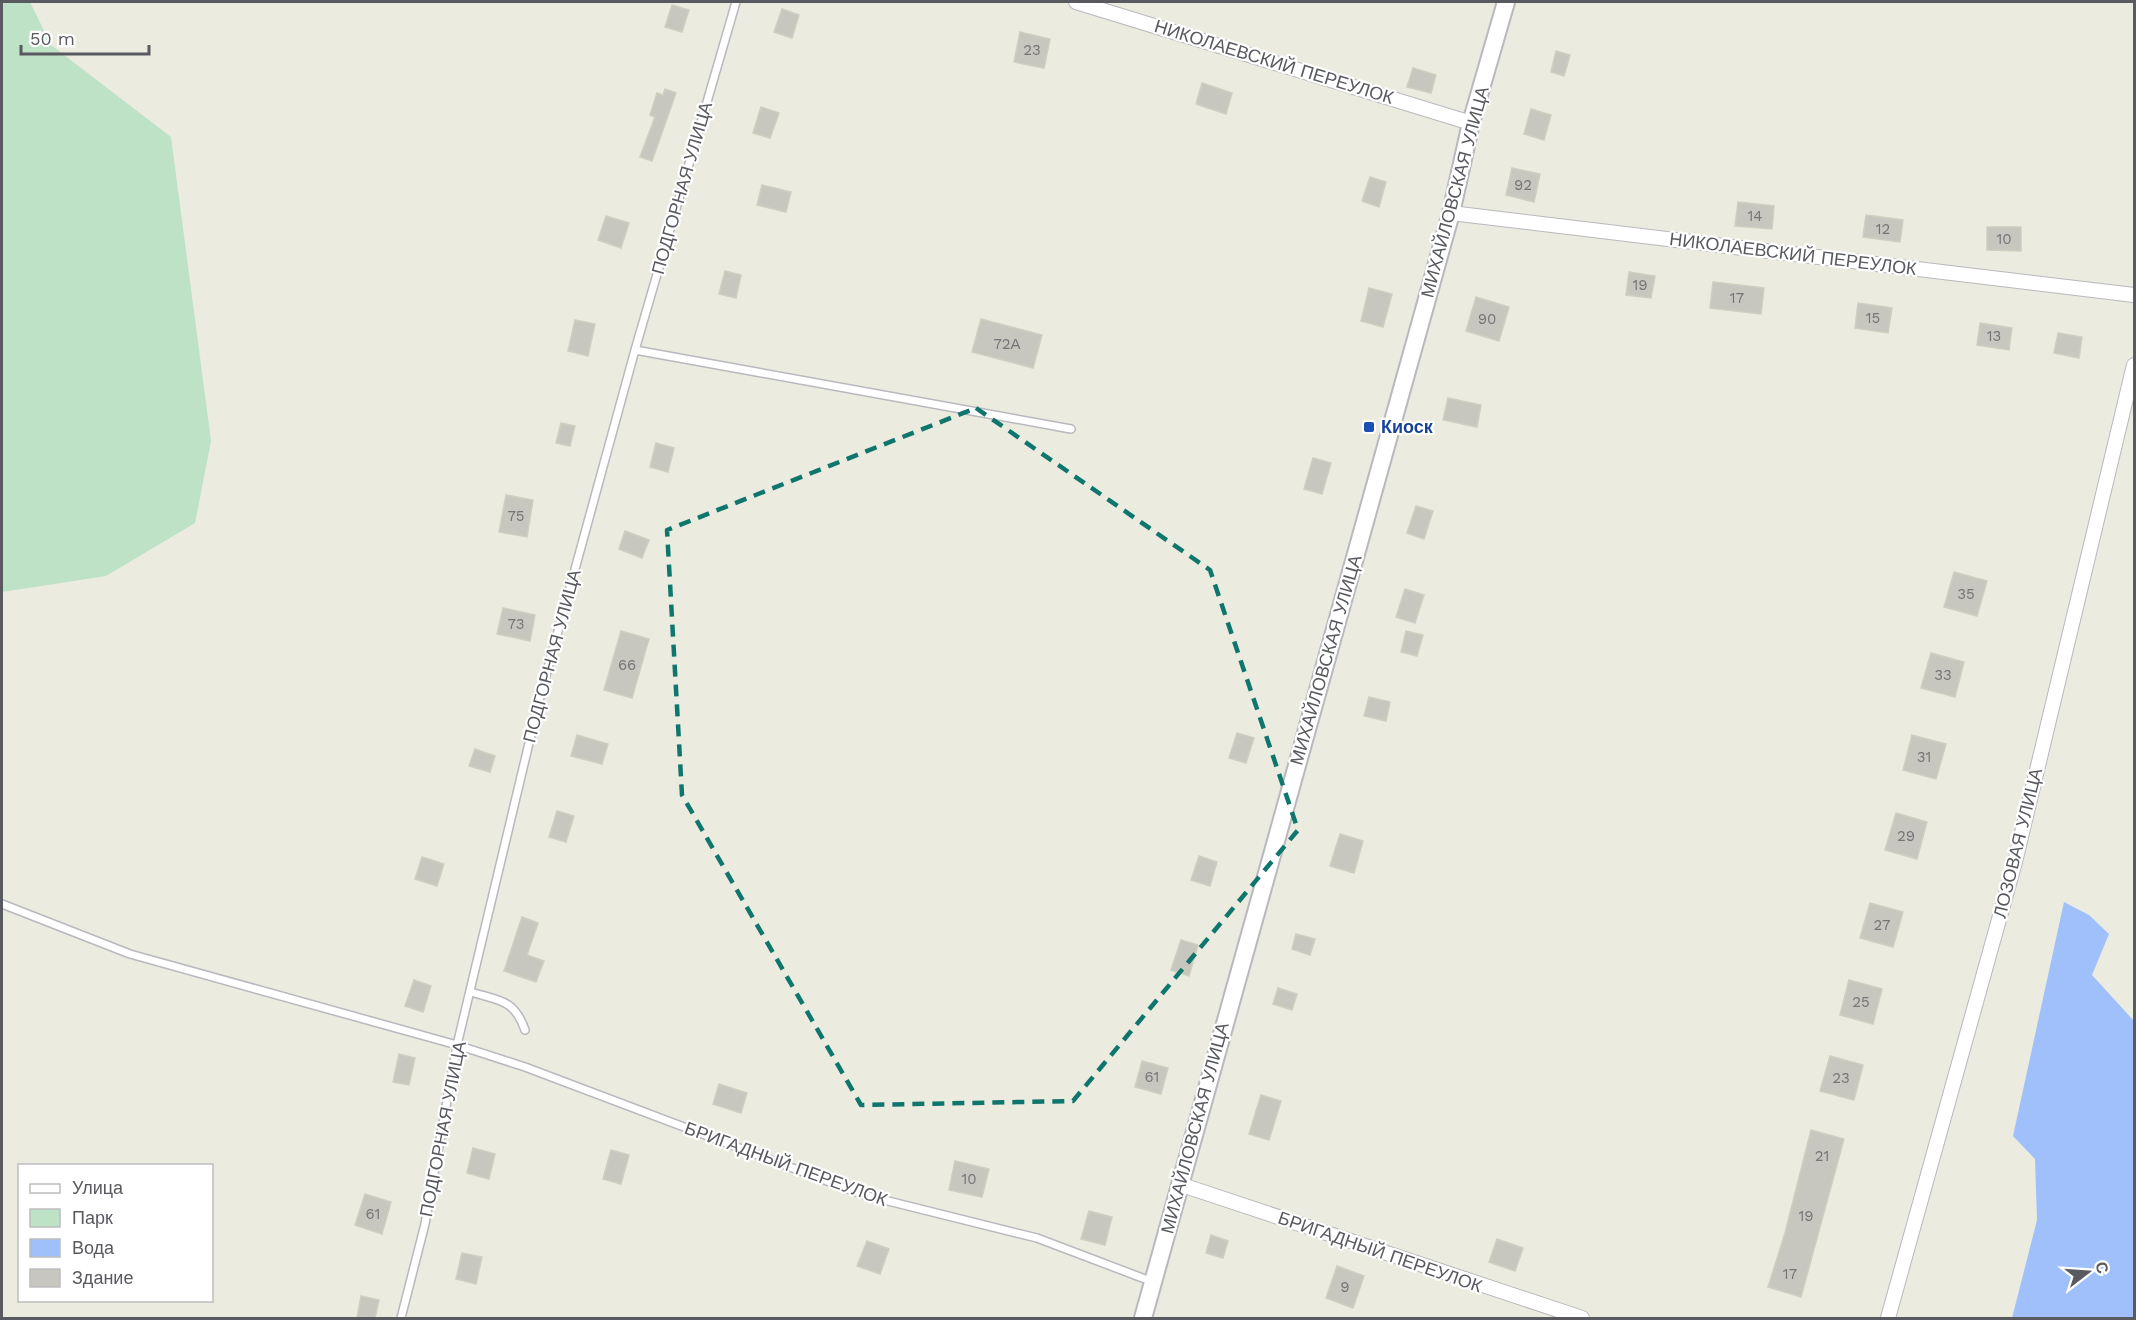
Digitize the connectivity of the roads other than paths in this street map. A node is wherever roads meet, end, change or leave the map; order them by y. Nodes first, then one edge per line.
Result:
1 (736, 2) edge
2 (1076, 2) edge
3 (1506, 2) edge
4 (1472, 123) junction
5 (1451, 213) junction
6 (2134, 295) edge
7 (635, 350) junction
8 (2134, 365) edge
9 (1071, 429) dead end
10 (2, 904) edge
11 (471, 992) junction
12 (525, 1030) dead end
13 (457, 1045) junction
14 (1179, 1184) junction
15 (1153, 1282) junction
16 (401, 1318) edge
17 (1143, 1318) edge
18 (1582, 1318) edge
19 (1888, 1318) edge

1 - 7 lane, ПОДГОРНАЯ УЛИЦА
2 - 4 street, НИКОЛАЕВСКИЙ ПЕРЕУЛОК
3 - 4 street, МИХАЙЛОВСКАЯ УЛИЦА
4 - 5 street, МИХАЙЛОВСКАЯ УЛИЦА
5 - 6 street, НИКОЛАЕВСКИЙ ПЕРЕУЛОК
5 - 14 street, МИХАЙЛОВСКАЯ УЛИЦА
7 - 9 lane
7 - 11 lane, ПОДГОРНАЯ УЛИЦА
8 - 19 street, ЛОЗОВАЯ УЛИЦА
10 - 13 lane, БРИГАДНЫЙ ПЕРЕУЛОК
11 - 12 lane
11 - 13 lane, ПОДГОРНАЯ УЛИЦА
13 - 15 lane, БРИГАДНЫЙ ПЕРЕУЛОК
13 - 16 lane, ПОДГОРНАЯ УЛИЦА
14 - 15 street, МИХАЙЛОВСКАЯ УЛИЦА
14 - 18 street, БРИГАДНЫЙ ПЕРЕУЛОК
15 - 17 street, МИХАЙЛОВСКАЯ УЛИЦА

